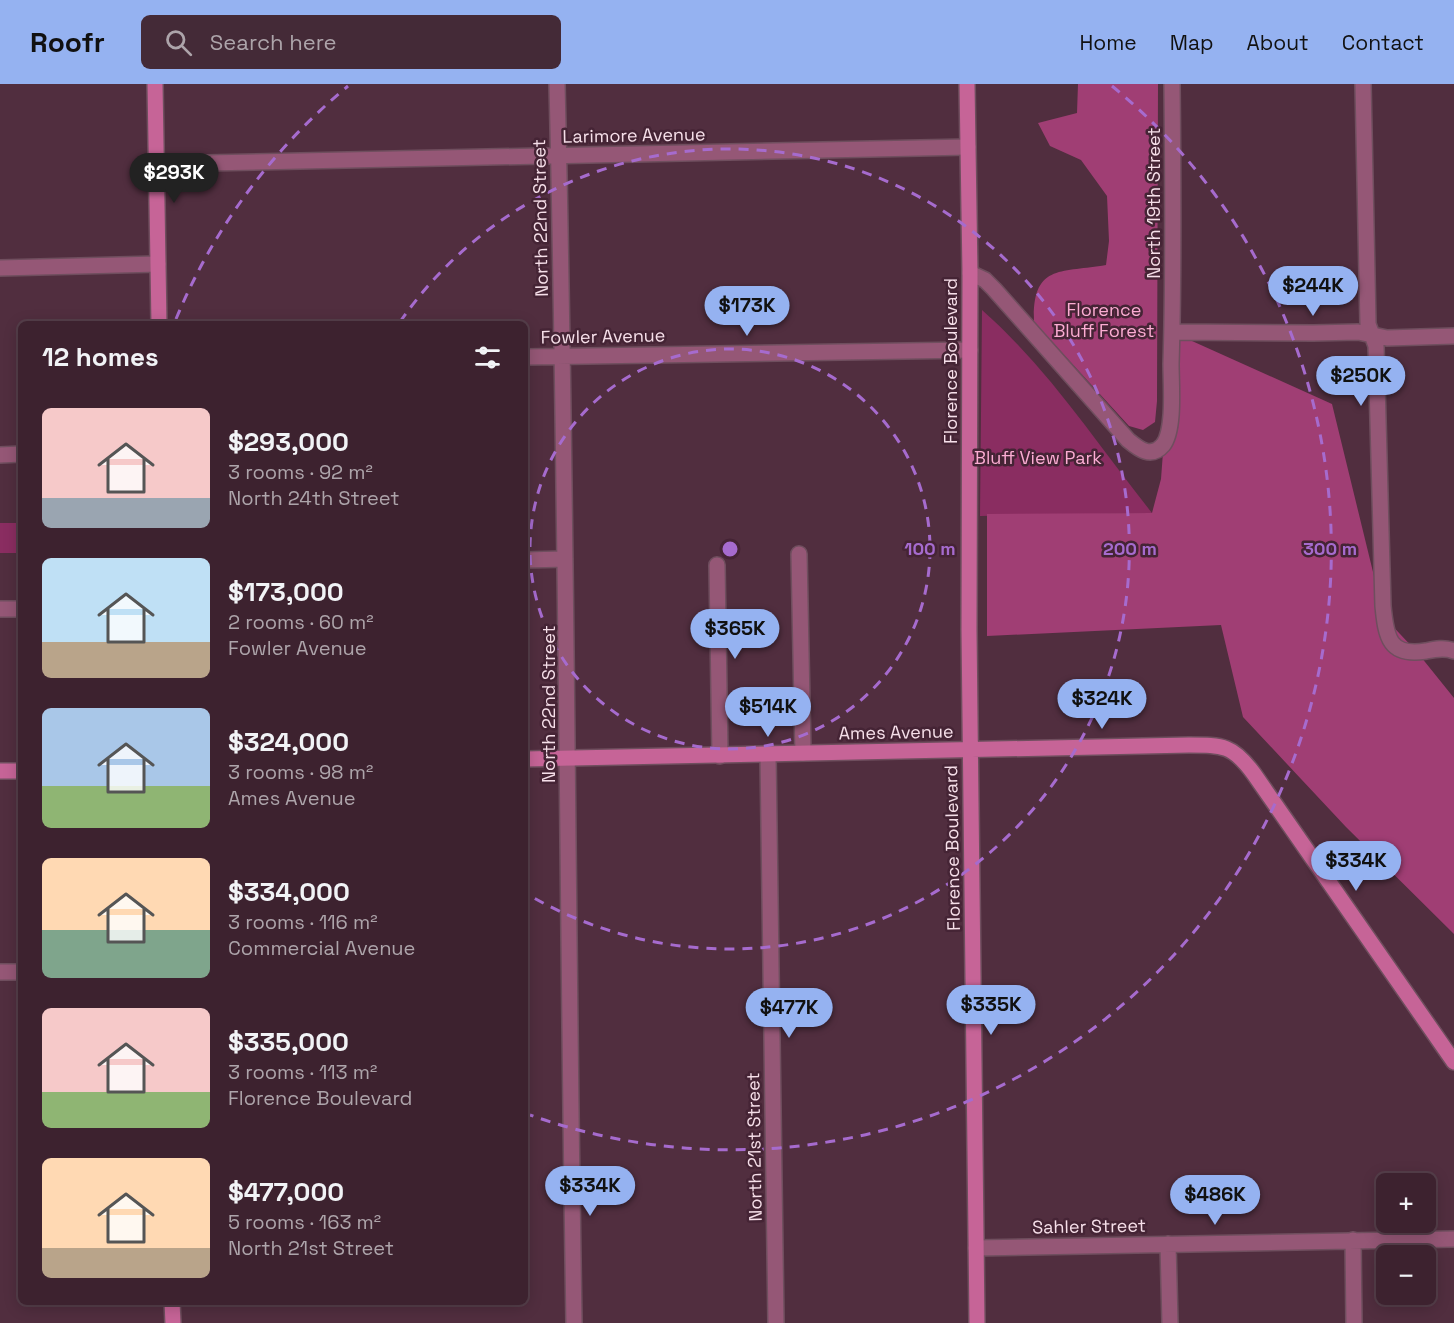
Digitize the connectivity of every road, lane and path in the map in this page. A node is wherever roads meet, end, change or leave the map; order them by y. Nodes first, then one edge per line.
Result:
1 (155, 84) edge
2 (558, 84) edge
3 (967, 84) edge
4 (1172, 84) edge
5 (1363, 84) edge
6 (969, 147) junction
7 (559, 156) junction
8 (157, 164) junction
9 (158, 264) junction
10 (0, 268) edge
11 (970, 273) junction
12 (159, 321) edge
13 (1172, 332) junction
14 (1371, 334) junction
15 (1454, 336) edge
16 (970, 350) junction
17 (528, 357) edge
18 (561, 357) junction
19 (0, 454) edge
20 (18, 454) edge
21 (799, 554) dead end
22 (565, 559) junction
23 (528, 560) edge
24 (717, 565) dead end
25 (0, 609) edge
26 (18, 609) edge
27 (1454, 651) edge
28 (970, 750) junction
29 (803, 753) junction
30 (768, 754) junction
31 (720, 756) junction
32 (567, 758) junction
33 (528, 759) edge
34 (0, 771) edge
35 (18, 771) edge
36 (0, 972) edge
37 (18, 972) edge
38 (1454, 1062) edge
39 (1454, 1239) edge
40 (1353, 1240) junction
41 (1168, 1244) junction
42 (976, 1248) junction
43 (172, 1305) edge
44 (173, 1323) edge
45 (574, 1323) edge
46 (776, 1323) edge
47 (977, 1323) edge
48 (1170, 1323) edge
49 (1354, 1323) edge

1 - 8 street
2 - 7 street, North 22nd Street
3 - 6 street, Florence Boulevard
4 - 13 street, North 19th Street
5 - 14 street
6 - 7 street, Larimore Avenue
6 - 11 street, Florence Boulevard
7 - 8 street, Larimore Avenue
7 - 18 street, North 22nd Street
8 - 9 street
9 - 10 street
9 - 12 street
11 - 13 street, North 19th Street
11 - 16 street, Florence Boulevard
13 - 14 street
14 - 15 street
14 - 27 street
16 - 18 street, Fowler Avenue
16 - 28 street, Florence Boulevard
17 - 18 street, Fowler Avenue
18 - 22 street, North 22nd Street
19 - 20 street
21 - 29 street
22 - 23 street
22 - 32 street, North 22nd Street
24 - 31 street
25 - 26 street
28 - 29 street, Ames Avenue
28 - 38 street, Ames Avenue
28 - 42 street, Florence Boulevard
29 - 30 street, Ames Avenue
30 - 31 street, Ames Avenue
30 - 46 street, North 21st Street
31 - 32 street, Ames Avenue
32 - 33 street, Ames Avenue
32 - 45 street, North 22nd Street
34 - 35 street
36 - 37 street
39 - 40 street, Sahler Street
40 - 41 street, Sahler Street
40 - 49 street
41 - 42 street, Sahler Street
41 - 48 street
42 - 47 street, Florence Boulevard
43 - 44 street

